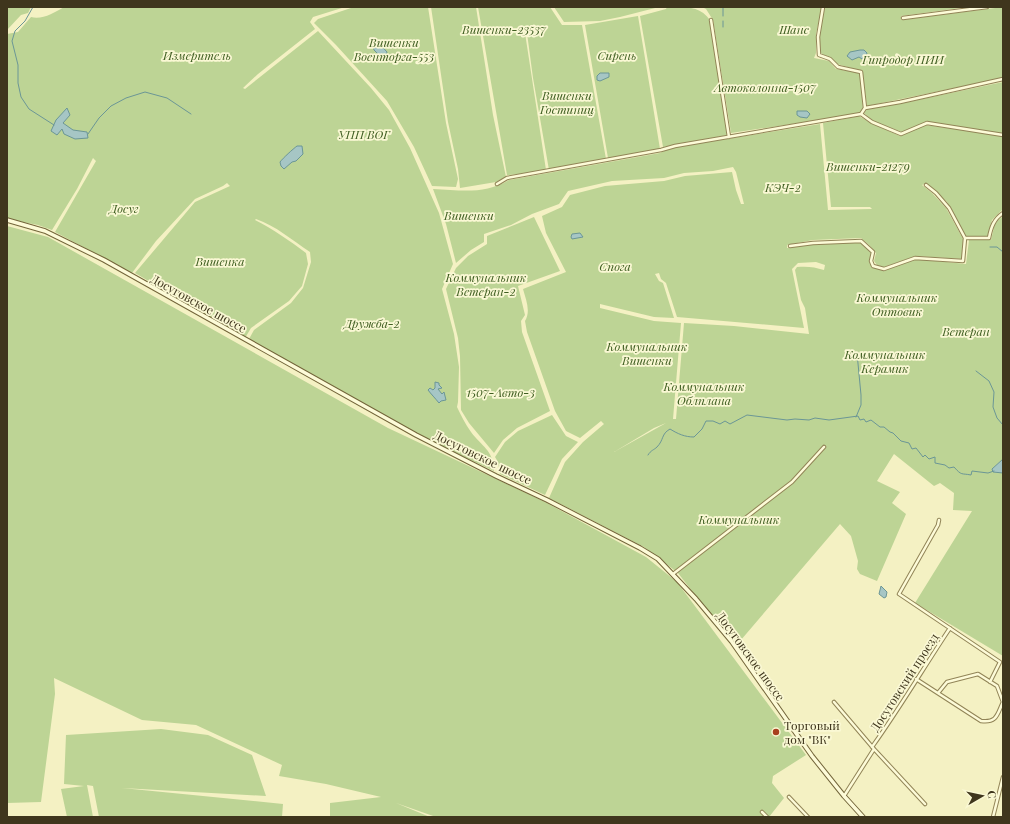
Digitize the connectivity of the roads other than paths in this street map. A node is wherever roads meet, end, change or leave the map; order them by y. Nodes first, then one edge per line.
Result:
1 (823, 7) edge
2 (987, 7) edge
3 (903, 18) dead end
4 (711, 20) dead end
5 (1003, 80) edge
6 (865, 108) junction
7 (861, 114) junction
8 (1003, 135) edge
9 (729, 137) junction
10 (497, 184) dead end
11 (926, 185) dead end
12 (1003, 213) edge
13 (7, 220) edge
14 (964, 238) junction
15 (790, 246) dead end
16 (824, 447) dead end
17 (939, 520) dead end
18 (673, 574) junction
19 (950, 628) junction
20 (916, 679) junction
21 (990, 682) junction
22 (938, 693) junction
23 (834, 702) dead end
24 (1003, 702) edge
25 (873, 748) junction
26 (1003, 777) edge
27 (844, 796) junction
28 (789, 797) dead end
29 (925, 804) dead end
30 (762, 812) dead end
31 (767, 817) edge
32 (808, 817) edge
33 (863, 817) edge
34 (993, 817) edge

1 - 6 street
2 - 3 street
4 - 9 street
5 - 6 street
6 - 7 street
7 - 8 street
7 - 9 street
9 - 10 street
11 - 14 street
12 - 14 street
13 - 18 main road, Досуговское шоссе
14 - 15 street
16 - 18 street
17 - 19 street
18 - 27 main road, Досуговское шоссе
19 - 20 street, Досуговский проезд
19 - 21 street
20 - 22 street
20 - 25 street, Досуговский проезд
21 - 22 street
21 - 24 street
22 - 24 street
23 - 25 street
25 - 27 street, Досуговский проезд
25 - 29 street
26 - 34 street
27 - 33 main road, Досуговское шоссе
28 - 32 street
30 - 31 street

